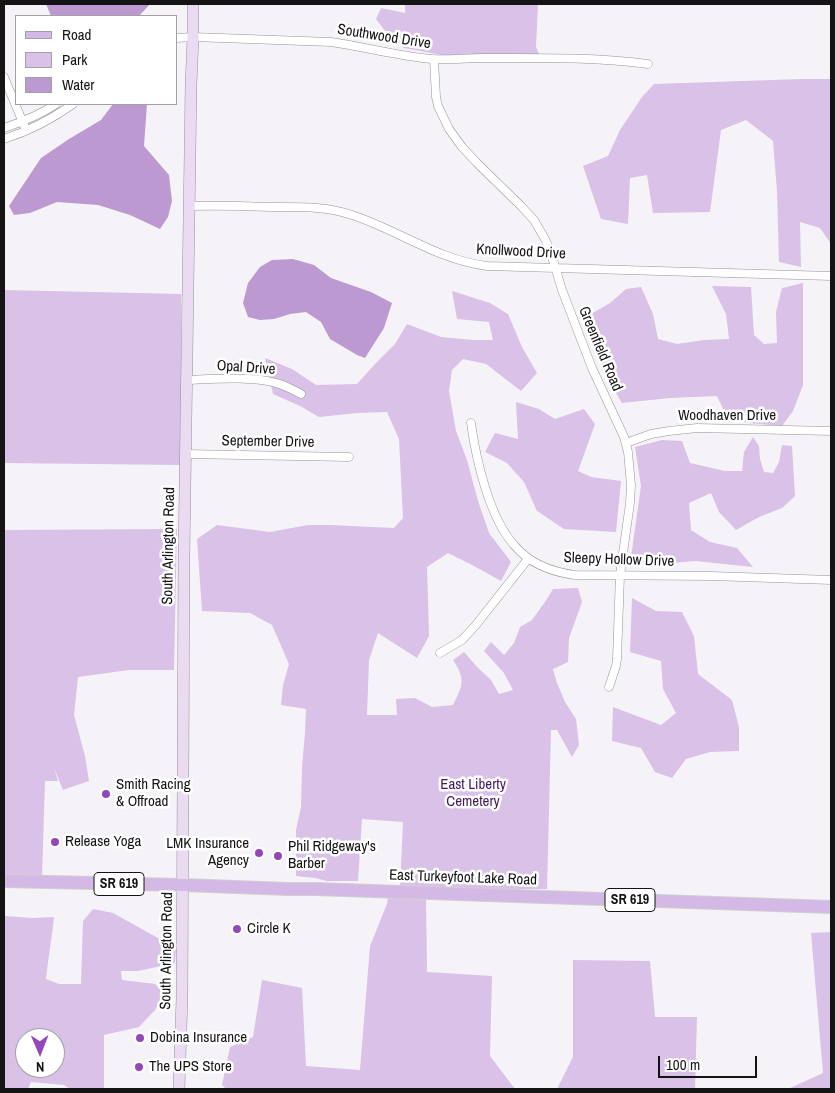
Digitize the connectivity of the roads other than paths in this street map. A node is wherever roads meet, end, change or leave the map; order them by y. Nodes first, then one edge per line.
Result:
1 (193, 4) edge
2 (193, 37) junction
3 (178, 38) edge
4 (434, 59) junction
5 (648, 64) dead end
6 (4, 77) edge
7 (15, 104) edge
8 (15, 105) edge
9 (54, 105) edge
10 (71, 105) edge
11 (22, 121) junction
12 (4, 128) edge
13 (26, 130) junction
14 (4, 139) edge
15 (190, 206) junction
16 (554, 269) junction
17 (831, 276) edge
18 (187, 380) junction
19 (301, 394) dead end
20 (471, 423) dead end
21 (831, 431) edge
22 (626, 442) junction
23 (186, 454) junction
24 (349, 457) dead end
25 (528, 558) junction
26 (620, 575) junction
27 (831, 580) edge
28 (440, 653) dead end
29 (609, 687) dead end
30 (4, 881) edge
31 (183, 885) junction
32 (831, 907) edge
33 (179, 1089) edge

1 - 2 main road, South Arlington Road
2 - 3 street, Southwood Drive
2 - 4 street, Southwood Drive
2 - 15 main road, South Arlington Road
4 - 5 street, Southwood Drive
4 - 16 street, Greenfield Road
6 - 7 street
8 - 11 street
9 - 11 street
10 - 13 street
11 - 12 street
11 - 13 street
13 - 14 street
15 - 16 street, Knollwood Drive
15 - 18 main road, South Arlington Road
16 - 17 street, Knollwood Drive
16 - 22 street, Greenfield Road
18 - 19 street, Opal Drive
18 - 23 main road, South Arlington Road
20 - 25 street, Sleepy Hollow Drive
21 - 22 street, Woodhaven Drive
22 - 26 street, Greenfield Road
23 - 24 street, September Drive
23 - 31 main road, South Arlington Road
25 - 26 street, Sleepy Hollow Drive
25 - 28 street
26 - 27 street, Sleepy Hollow Drive
26 - 29 street, Greenfield Road
30 - 31 main road, East Turkeyfoot Lake Road / SR 619
31 - 32 main road, East Turkeyfoot Lake Road / SR 619
31 - 33 main road, South Arlington Road

